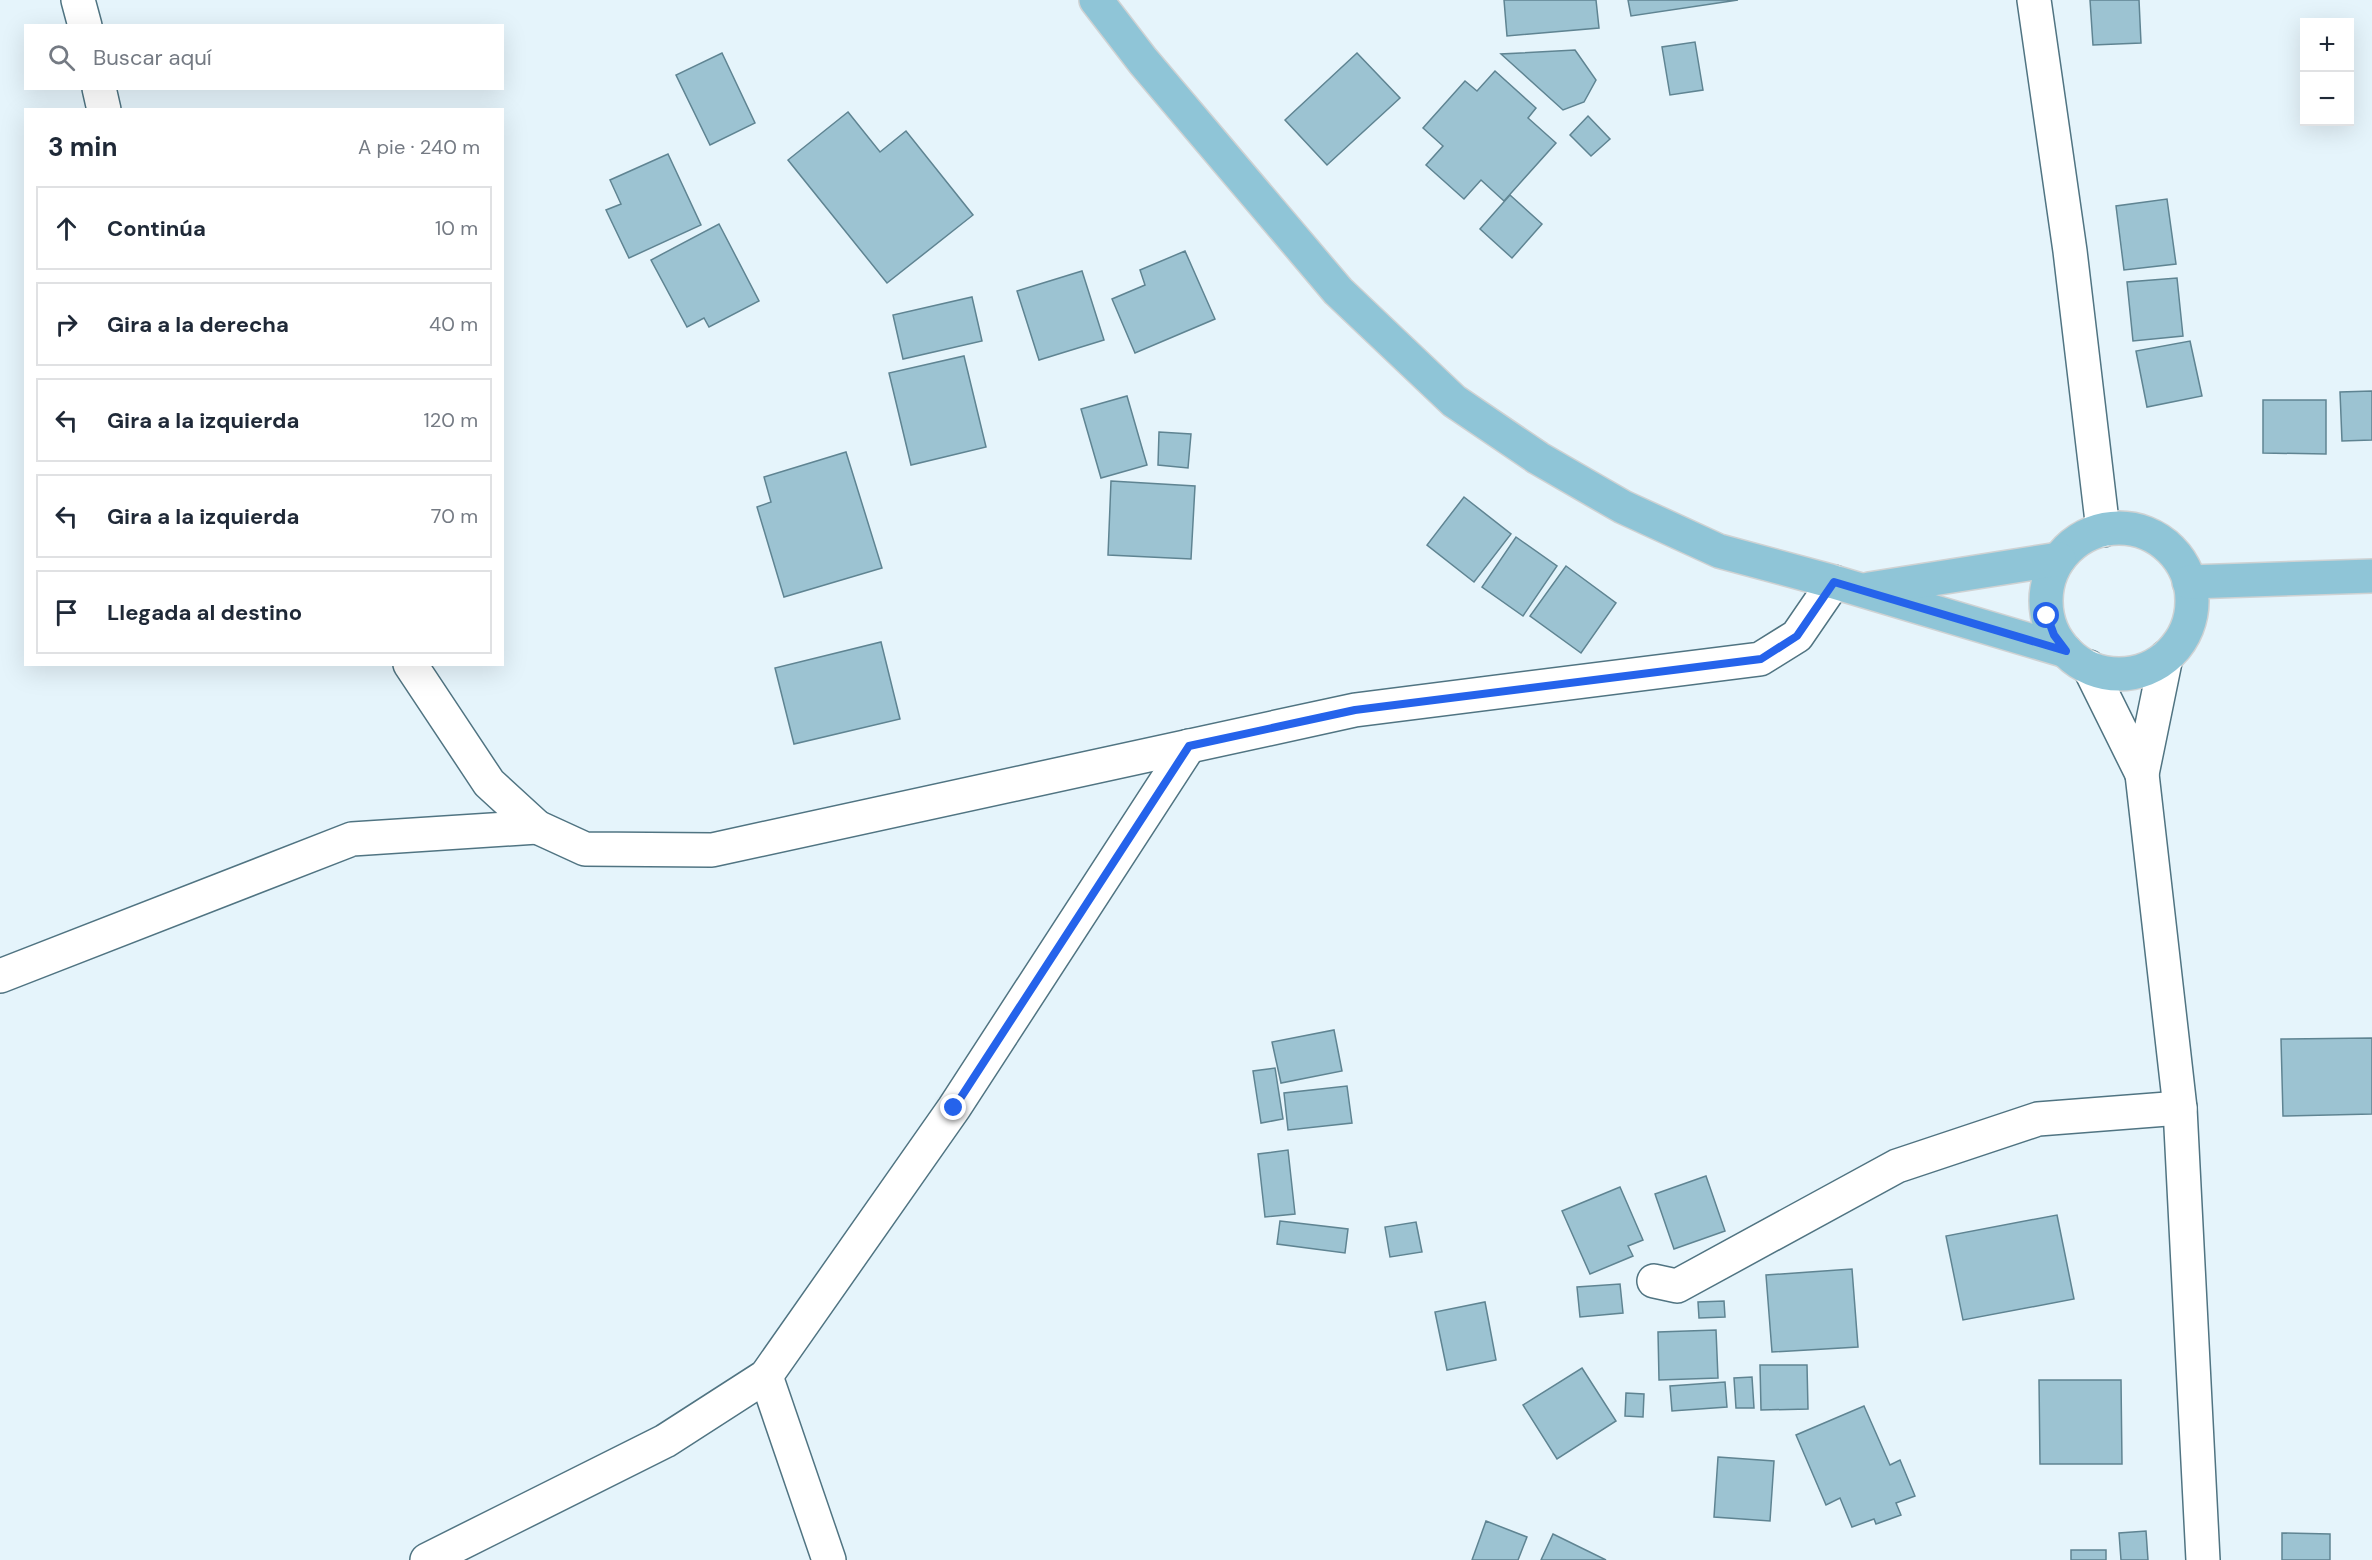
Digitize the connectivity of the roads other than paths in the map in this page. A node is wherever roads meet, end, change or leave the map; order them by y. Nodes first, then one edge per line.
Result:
1 (78, 0) edge
2 (1096, 0) edge
3 (2034, 0) edge
4 (84, 24) edge
5 (99, 90) edge
6 (104, 108) edge
7 (2103, 530) junction
8 (2058, 559) junction
9 (2372, 576) edge
10 (2189, 582) junction
11 (1847, 586) junction
12 (2166, 657) junction
13 (2077, 659) junction
14 (411, 666) edge
15 (1189, 746) junction
16 (2142, 774) junction
17 (537, 827) junction
18 (0, 976) edge
19 (2180, 1108) junction
20 (1654, 1281) dead end
21 (766, 1376) junction
22 (427, 1560) edge
23 (829, 1560) edge
24 (2203, 1560) edge

1 - 4 street
2 - 11 main road
3 - 7 street
5 - 6 street
7 - 8 main road
7 - 10 main road
8 - 11 main road
8 - 13 main road
9 - 10 main road
10 - 12 main road
11 - 13 main road
11 - 15 street
12 - 13 main road
12 - 16 street
13 - 16 street
14 - 17 street
15 - 17 street
15 - 21 street
16 - 19 street
17 - 18 street
19 - 20 street
19 - 24 street
21 - 22 street
21 - 23 street

